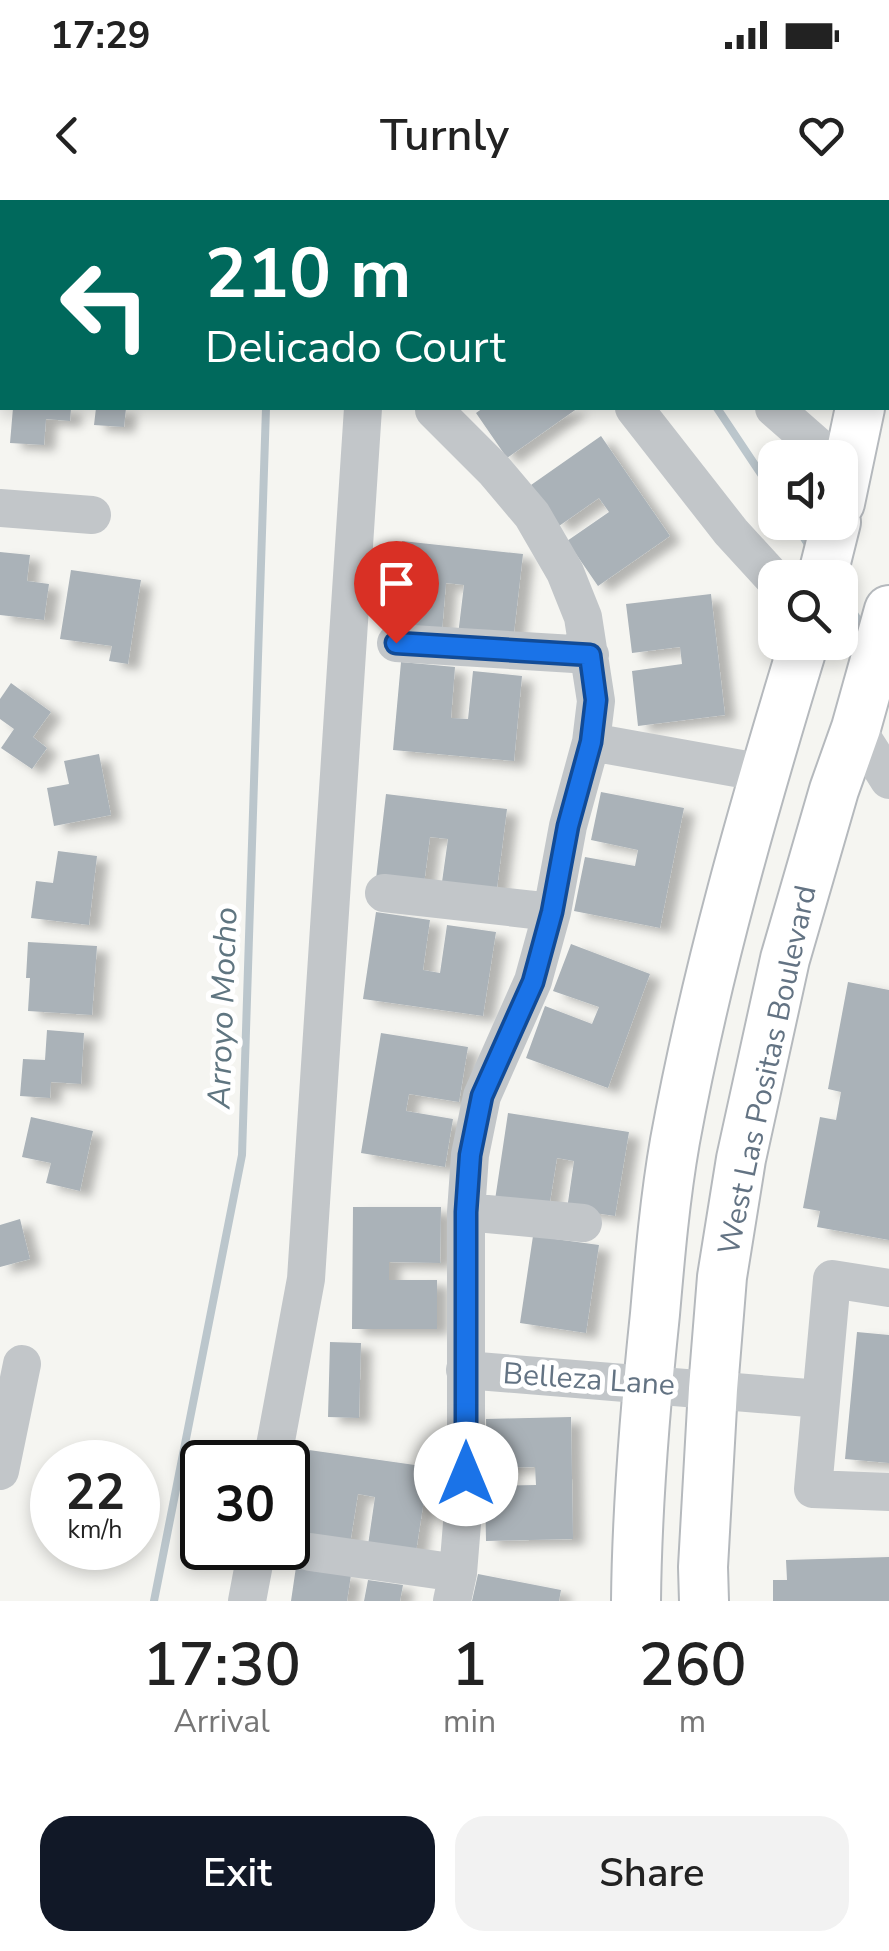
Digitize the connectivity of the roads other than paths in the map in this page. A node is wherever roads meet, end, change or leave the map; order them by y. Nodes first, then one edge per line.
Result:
1 (363, 410) edge
2 (434, 410) dead end
3 (636, 410) edge
4 (775, 410) edge
5 (860, 410) edge
6 (795, 440) edge
7 (852, 440) edge
8 (0, 508) edge
9 (92, 516) dead end
10 (758, 561) edge
11 (887, 620) edge
12 (396, 643) dead end
13 (590, 655) junction
14 (799, 660) edge
15 (856, 728) junction
16 (591, 742) junction
17 (764, 773) junction
18 (889, 780) edge
19 (384, 893) dead end
20 (552, 912) junction
21 (466, 1212) junction
22 (583, 1223) dead end
23 (889, 1288) edge
24 (22, 1364) dead end
25 (465, 1370) junction
26 (648, 1383) junction
27 (712, 1389) junction
28 (821, 1399) junction
29 (276, 1440) edge
30 (0, 1470) edge
31 (889, 1492) edge
32 (310, 1552) dead end
33 (253, 1570) edge
34 (455, 1587) edge
35 (247, 1601) edge
36 (636, 1601) edge
37 (704, 1601) edge

1 - 29 street
2 - 13 street
3 - 10 street
4 - 6 street
5 - 7 main road
8 - 9 street
11 - 15 main road, West Las Positas Boulevard
12 - 13 street
13 - 16 street
14 - 17 main road
15 - 18 street
15 - 27 main road, West Las Positas Boulevard
16 - 17 street
16 - 20 street
17 - 26 main road
19 - 20 street
20 - 21 street
21 - 22 street
21 - 25 street
23 - 28 street
24 - 30 street
25 - 26 street, Belleza Lane
25 - 34 street
26 - 27 street, Belleza Lane
26 - 36 main road
27 - 28 street, Belleza Lane
27 - 37 main road, West Las Positas Boulevard
28 - 31 street
32 - 34 street
33 - 35 street

